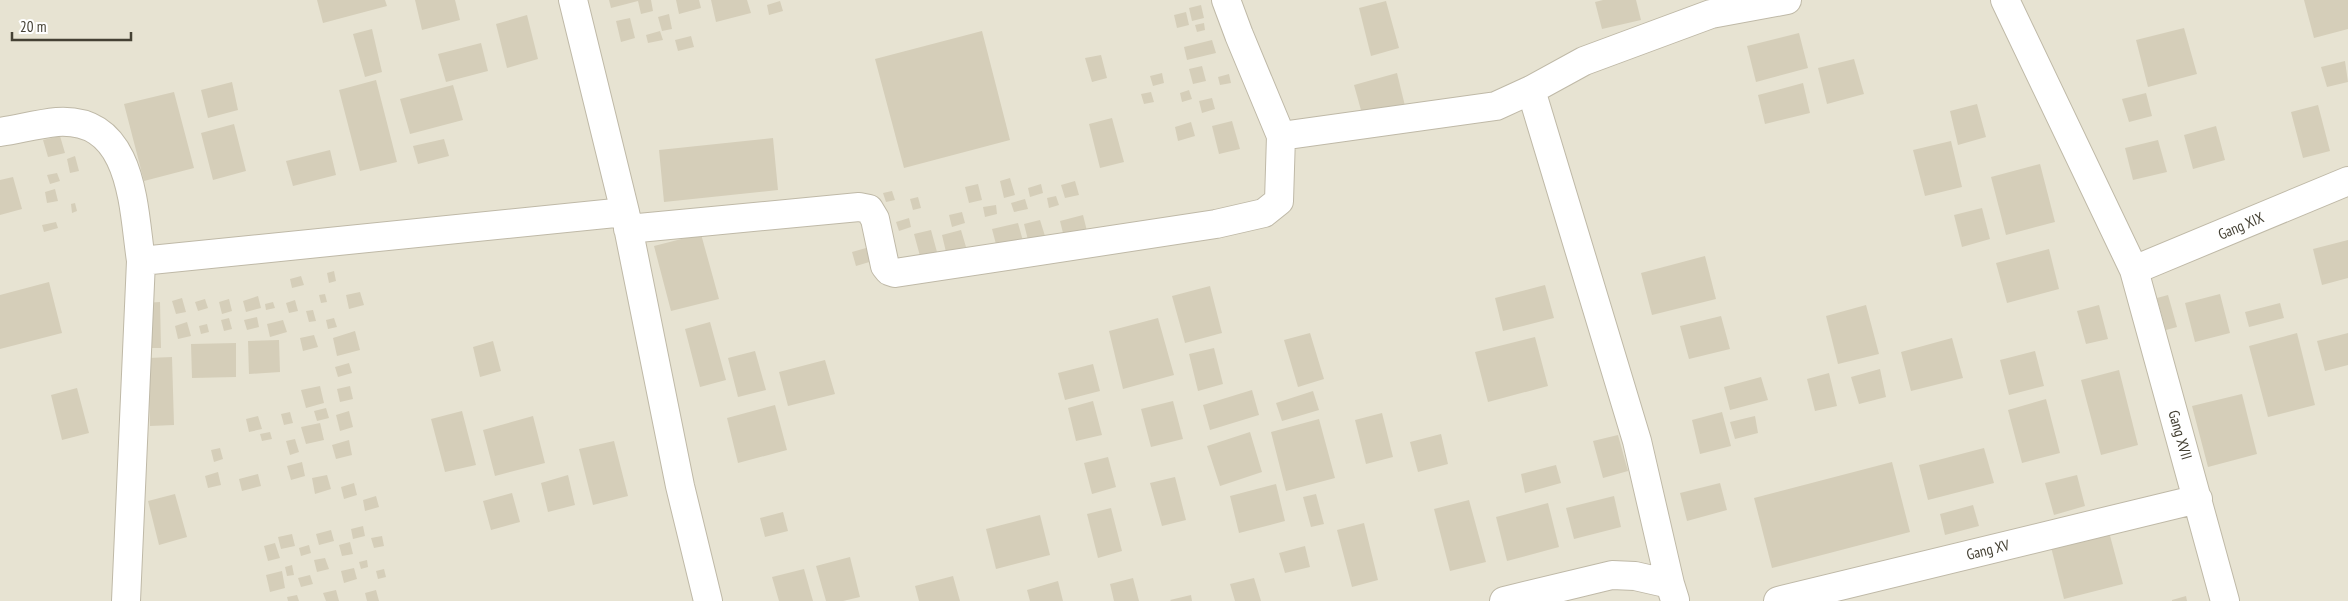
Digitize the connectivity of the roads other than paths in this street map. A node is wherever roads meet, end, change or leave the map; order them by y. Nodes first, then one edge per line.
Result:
1 (573, 0) edge
2 (1226, 0) edge
3 (1787, 0) edge
4 (2005, 0) edge
5 (1531, 90) junction
6 (0, 132) edge
7 (1281, 136) junction
8 (2348, 181) edge
9 (627, 221) junction
10 (141, 262) junction
11 (2134, 270) junction
12 (2198, 499) junction
13 (1673, 593) edge
14 (126, 601) edge
15 (708, 601) edge
16 (1504, 601) edge
17 (1778, 601) edge
18 (2225, 601) edge

1 - 9 street
2 - 7 street
3 - 5 street
4 - 11 street, Gang XVII
5 - 7 street
5 - 13 street
6 - 10 street
7 - 9 street
8 - 11 street, Gang XIX
9 - 10 street
9 - 15 street
10 - 14 street
11 - 12 street, Gang XVII
12 - 17 street, Gang XV
12 - 18 street, Gang XVII
13 - 16 street

